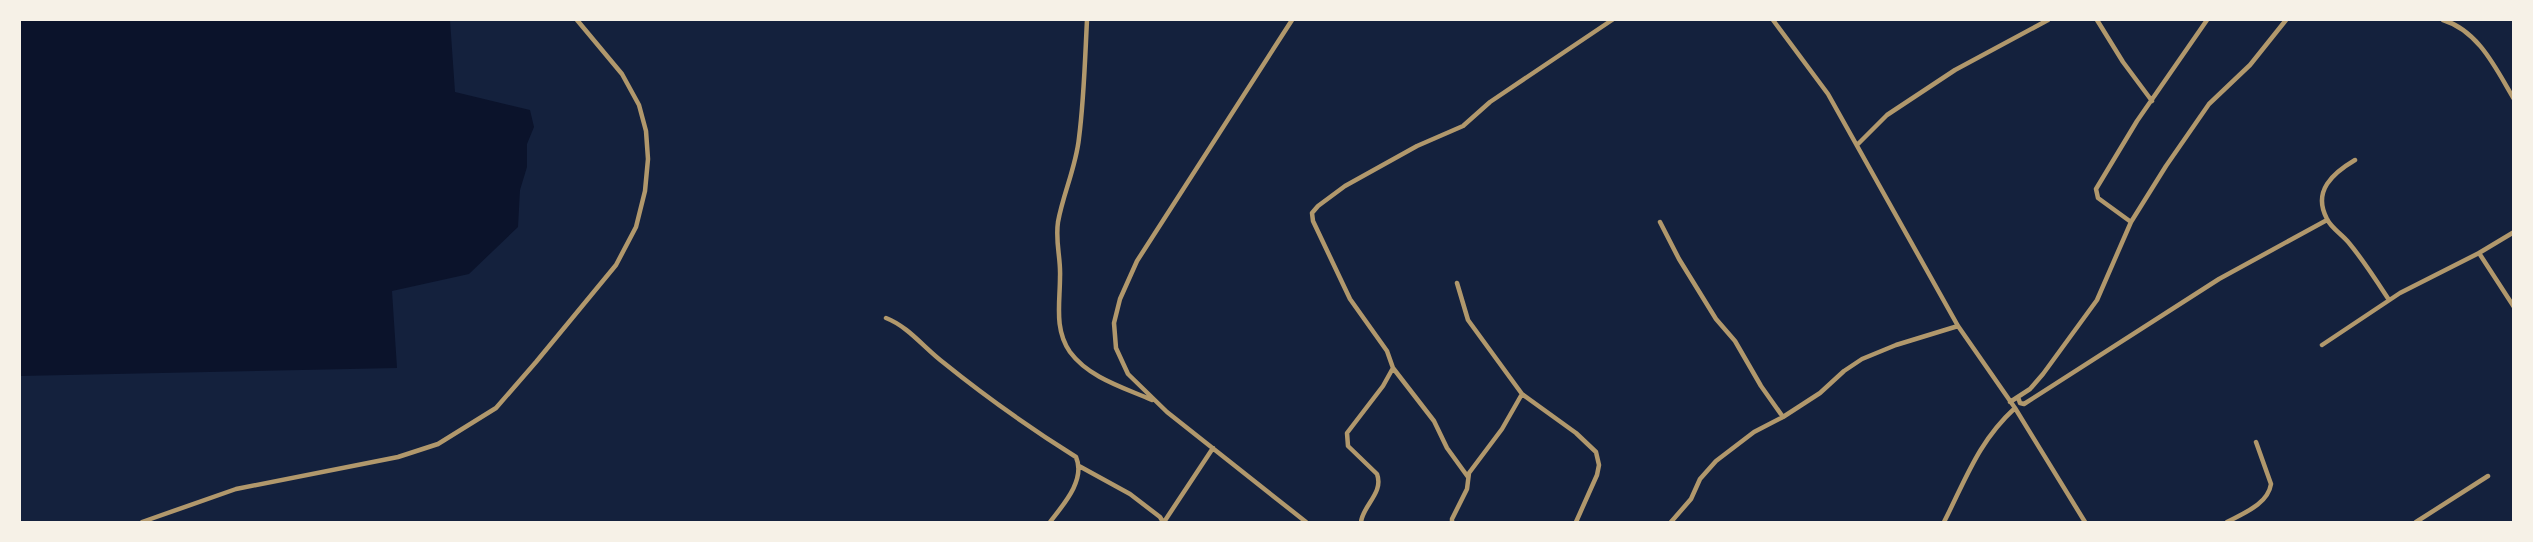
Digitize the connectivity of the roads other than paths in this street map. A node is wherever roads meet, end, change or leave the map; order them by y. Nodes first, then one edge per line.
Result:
1 (577, 20) edge
2 (1087, 20) edge
3 (1292, 20) edge
4 (1611, 20) edge
5 (1773, 20) edge
6 (2048, 20) edge
7 (2097, 20) edge
8 (2207, 20) edge
9 (2286, 20) edge
10 (2443, 20) edge
11 (2514, 99) edge
12 (2152, 100) junction
13 (1857, 145) junction
14 (2355, 160) dead end
15 (2327, 220) junction
16 (1660, 222) dead end
17 (2131, 222) junction
18 (2514, 232) edge
19 (2480, 253) junction
20 (1457, 283) dead end
21 (2389, 300) junction
22 (2514, 306) edge
23 (886, 318) dead end
24 (1958, 326) junction
25 (2322, 345) dead end
26 (1393, 368) junction
27 (1522, 394) junction
28 (2018, 397) junction
29 (1158, 402) junction
30 (2010, 402) junction
31 (2015, 408) junction
32 (1783, 417) junction
33 (2256, 442) dead end
34 (1213, 448) junction
35 (1080, 466) junction
36 (2488, 476) dead end
37 (1468, 477) junction
38 (142, 522) edge
39 (1050, 522) edge
40 (1164, 522) edge
41 (1306, 522) edge
42 (1361, 522) edge
43 (1452, 522) edge
44 (1576, 522) edge
45 (1671, 522) edge
46 (1944, 522) edge
47 (2085, 522) edge
48 (2227, 522) edge
49 (2416, 522) edge

1 - 38 street
2 - 29 street
3 - 29 street
4 - 26 street
5 - 13 street
6 - 13 street
7 - 12 street
8 - 12 street
9 - 17 street
10 - 11 street
12 - 17 street
13 - 24 street
14 - 15 street
15 - 21 street
15 - 28 street
16 - 32 street
17 - 28 street
18 - 19 street
19 - 21 street
19 - 22 street
20 - 27 street
21 - 25 street
23 - 35 street
24 - 30 street
24 - 32 street
26 - 37 street
26 - 42 street
27 - 37 street
27 - 44 street
28 - 30 street
29 - 34 street
30 - 31 street
31 - 46 street
31 - 47 street
32 - 45 street
33 - 48 street
34 - 40 street
34 - 41 street
35 - 39 street
35 - 40 street
36 - 49 street
37 - 43 street

